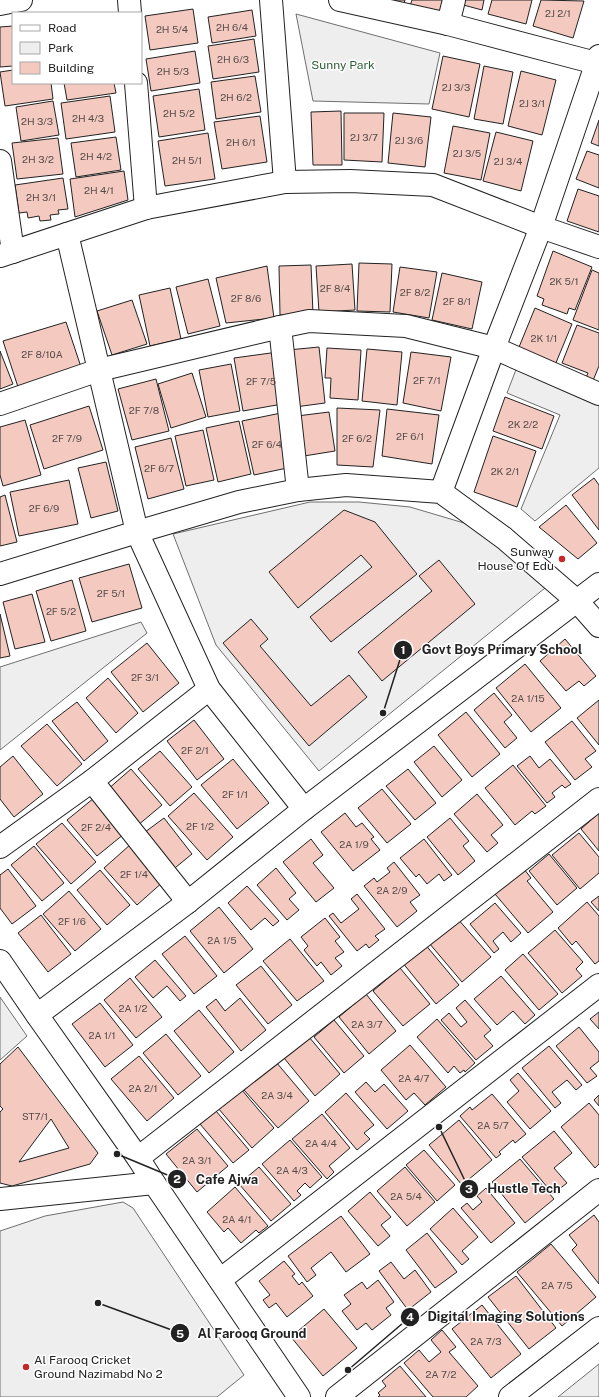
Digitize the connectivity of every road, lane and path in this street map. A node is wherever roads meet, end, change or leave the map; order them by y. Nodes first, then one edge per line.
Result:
1 (21, 0) edge
2 (129, 0) edge
3 (271, 0) edge
4 (340, 0) edge
5 (454, 0) edge
6 (0, 4) edge
7 (130, 12) edge
8 (448, 24) junction
9 (598, 60) edge
10 (136, 84) edge
11 (0, 162) edge
12 (285, 182) junction
13 (146, 208) junction
14 (541, 227) junction
15 (67, 234) junction
16 (599, 247) edge
17 (6, 254) edge
18 (280, 326) junction
19 (494, 348) junction
20 (99, 370) junction
21 (599, 394) edge
22 (0, 404) edge
23 (298, 490) junction
24 (441, 492) junction
25 (137, 532) junction
26 (0, 574) edge
27 (599, 584) edge
28 (577, 601) junction
29 (599, 626) edge
30 (208, 689) junction
31 (92, 781) junction
32 (599, 799) edge
33 (304, 809) junction
34 (0, 848) edge
35 (188, 902) junction
36 (0, 960) edge
37 (599, 985) edge
38 (37, 1015) junction
39 (138, 1158) junction
40 (154, 1183) junction
41 (599, 1190) edge
42 (0, 1199) edge
43 (220, 1280) junction
44 (599, 1328) edge
45 (299, 1397) edge
46 (337, 1397) edge
47 (510, 1397) edge

1 - 6 street
2 - 7 street
3 - 12 street
4 - 8 street
5 - 8 street
8 - 9 street
9 - 14 street
10 - 13 street
11 - 17 street
12 - 13 street
12 - 14 street
13 - 15 street
14 - 16 street
14 - 19 street
15 - 17 street
15 - 20 street
18 - 19 street
18 - 20 street
18 - 23 street
19 - 21 street
19 - 24 street
20 - 22 street
20 - 25 street
23 - 24 street
23 - 25 street
24 - 28 street
25 - 26 street
25 - 30 street
27 - 28 street
28 - 29 street
28 - 33 street
30 - 31 street
30 - 33 street
31 - 34 street
31 - 35 street
32 - 39 street
33 - 35 street
35 - 38 street
36 - 38 street
37 - 43 street
38 - 39 street
39 - 40 street
40 - 42 street
40 - 43 street
41 - 46 street
43 - 45 street
44 - 47 street

